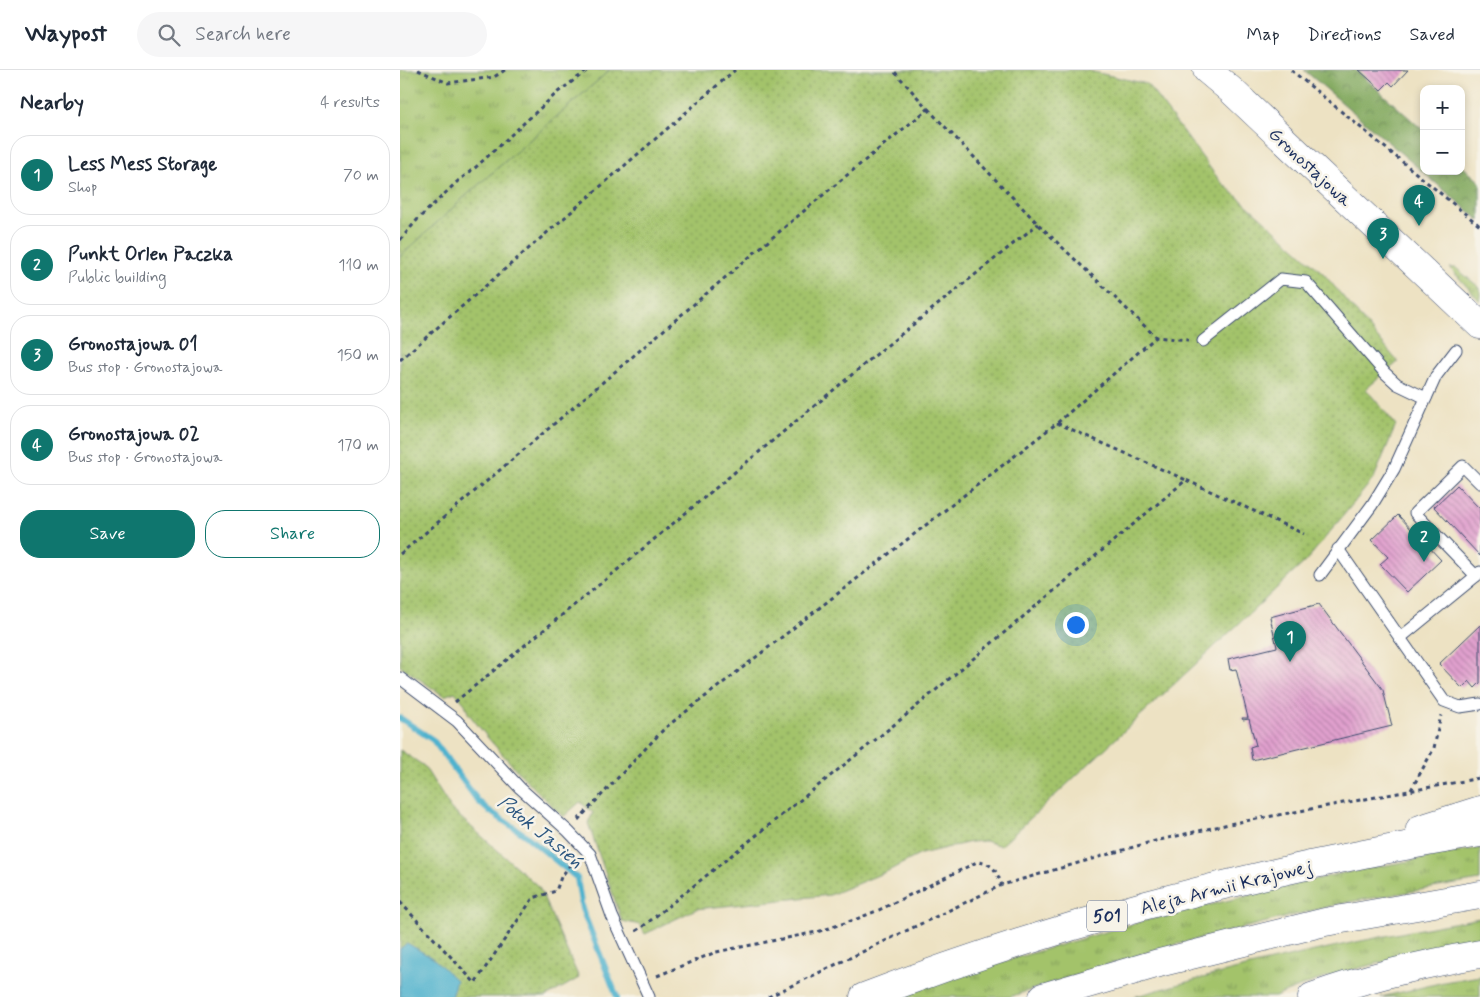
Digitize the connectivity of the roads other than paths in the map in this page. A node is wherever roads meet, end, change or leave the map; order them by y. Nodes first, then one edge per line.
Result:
1 (1207, 70) edge
2 (1480, 325) edge
3 (1203, 341) road end
4 (1456, 350) dead end
5 (1426, 398) junction
6 (1480, 483) edge
7 (1338, 549) junction
8 (1478, 574) edge
9 (1320, 575) dead end
10 (1400, 638) junction
11 (400, 678) edge
12 (1480, 704) edge
13 (1480, 810) edge
14 (1480, 832) edge
15 (1353, 856) junction
16 (1480, 895) edge
17 (1480, 954) edge
18 (649, 997) edge
19 (864, 997) edge
20 (1043, 997) edge
21 (1312, 997) edge

1 - 2 main road, Gronostajowa
3 - 5 lane
4 - 5 lane
5 - 7 lane
6 - 8 lane
7 - 9 lane
7 - 10 lane
8 - 10 lane
10 - 12 lane
11 - 18 lane
13 - 15 main road
14 - 15 main road, Aleja Armii Krajowej / 501
15 - 19 main road, Aleja Armii Krajowej / 501
16 - 20 main road
17 - 21 main road

